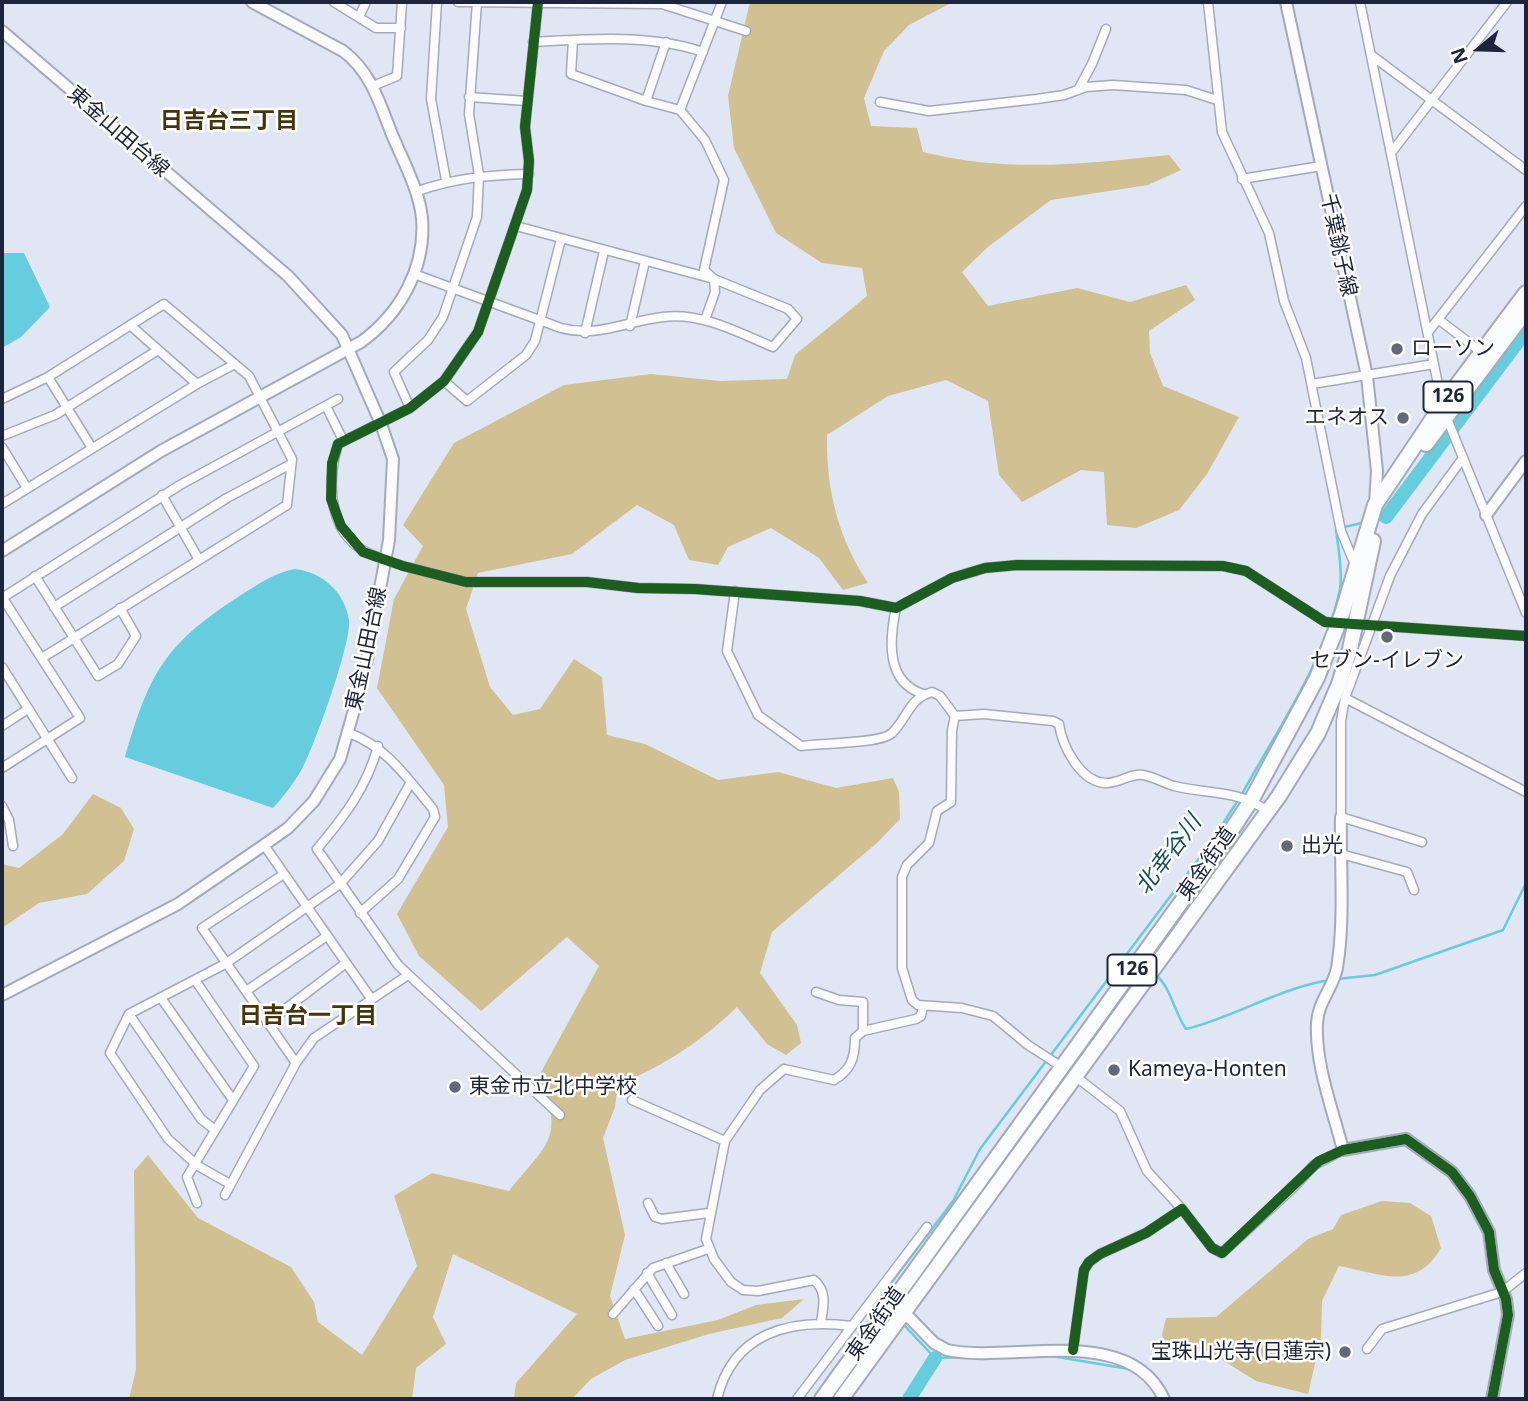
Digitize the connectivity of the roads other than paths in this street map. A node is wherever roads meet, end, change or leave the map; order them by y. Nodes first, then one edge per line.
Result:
1 (255, 2) edge
2 (334, 2) edge
3 (366, 2) edge
4 (402, 2) edge
5 (437, 2) edge
6 (457, 2) edge
7 (477, 2) edge
8 (538, 2) edge
9 (722, 2) edge
10 (1208, 2) edge
11 (1286, 2) edge
12 (1360, 2) edge
13 (1507, 2) edge
14 (662, 3) edge
15 (359, 17) junction
16 (716, 19) junction
17 (401, 29) junction
18 (1106, 29) dead end
19 (2, 31) edge
20 (746, 31) dead end
21 (573, 40) junction
22 (533, 42) junction
23 (666, 42) junction
24 (703, 52) junction
25 (1371, 55) junction
26 (373, 86) junction
27 (1078, 90) junction
28 (469, 97) junction
29 (1433, 98) junction
30 (1217, 100) junction
31 (527, 101) junction
32 (646, 102) junction
33 (880, 102) dead end
34 (680, 110) junction
35 (1391, 153) junction
36 (1321, 166) junction
37 (1526, 170) edge
38 (529, 174) junction
39 (479, 175) junction
40 (1242, 179) junction
41 (446, 180) junction
42 (415, 192) junction
43 (1526, 206) edge
44 (516, 226) junction
45 (561, 239) junction
46 (604, 251) junction
47 (645, 261) junction
48 (414, 274) junction
49 (714, 279) junction
50 (453, 289) junction
51 (1526, 293) edge
52 (488, 302) junction
53 (1526, 311) edge
54 (1438, 319) junction
55 (542, 320) junction
56 (705, 320) junction
57 (130, 325) junction
58 (630, 326) junction
59 (1428, 332) junction
60 (585, 333) junction
61 (349, 348) junction
62 (1476, 348) dead end
63 (158, 350) junction
64 (235, 364) junction
65 (1434, 364) junction
66 (1367, 376) junction
67 (48, 377) junction
68 (444, 381) junction
69 (197, 384) junction
70 (1312, 384) junction
71 (260, 395) junction
72 (2, 399) edge
73 (338, 399) dead end
74 (326, 406) junction
75 (67, 408) junction
76 (410, 408) junction
77 (1444, 411) junction
78 (382, 424) junction
79 (278, 430) junction
80 (2, 436) edge
81 (343, 440) junction
82 (2, 447) edge
83 (92, 448) junction
84 (1376, 458) junction
85 (1463, 458) junction
86 (5, 460) edge
87 (1526, 461) edge
88 (291, 464) junction
89 (1398, 475) junction
90 (27, 488) junction
91 (162, 495) junction
92 (2, 504) edge
93 (1374, 505) junction
94 (1486, 514) junction
95 (180, 527) junction
96 (3, 548) edge
97 (375, 556) tunnel mouth
98 (198, 558) junction
99 (403, 566) tunnel mouth
100 (1356, 568) junction
101 (35, 576) junction
102 (735, 591) junction
103 (2, 597) edge
104 (54, 607) junction
105 (120, 608) junction
106 (896, 608) junction
107 (1526, 613) edge
108 (1339, 624) junction
109 (1355, 626) junction
110 (1371, 626) junction
111 (1526, 636) edge
112 (74, 638) junction
113 (42, 658) junction
114 (2, 667) edge
115 (6, 681) edge
116 (923, 694) junction
117 (1345, 698) junction
118 (28, 709) junction
119 (956, 716) junction
120 (1325, 716) junction
121 (1341, 721) junction
122 (2, 726) edge
123 (348, 733) junction
124 (47, 739) junction
125 (378, 746) junction
126 (2, 768) edge
127 (72, 778) dead end
128 (411, 782) junction
129 (1526, 792) edge
130 (1252, 799) junction
131 (2, 809) edge
132 (1267, 811) junction
133 (1341, 817) junction
134 (1422, 842) dead end
135 (264, 845) junction
136 (13, 846) dead end
137 (1340, 854) junction
138 (284, 874) junction
139 (340, 884) junction
140 (1414, 890) dead end
141 (307, 907) junction
142 (360, 913) junction
143 (327, 936) junction
144 (346, 962) junction
145 (225, 964) junction
146 (408, 975) junction
147 (195, 980) junction
148 (246, 991) junction
149 (816, 992) dead end
150 (2, 995) edge
151 (370, 997) junction
152 (161, 998) junction
153 (923, 1006) junction
154 (129, 1014) junction
155 (267, 1023) junction
156 (863, 1031) junction
157 (296, 1063) junction
158 (1068, 1072) junction
159 (233, 1100) junction
160 (632, 1100) dead end
161 (560, 1115) dead end
162 (215, 1130) junction
163 (725, 1141) junction
164 (1343, 1150) junction
165 (196, 1164) junction
166 (230, 1184) junction
167 (225, 1195) dead end
168 (197, 1203) dead end
169 (648, 1203) dead end
170 (1182, 1209) junction
171 (709, 1213) junction
172 (927, 1227) dead end
173 (708, 1249) junction
174 (666, 1263) junction
175 (647, 1273) junction
176 (1526, 1273) edge
177 (634, 1289) junction
178 (1502, 1292) junction
179 (684, 1294) dead end
180 (891, 1302) junction
181 (904, 1311) junction
182 (612, 1314) dead end
183 (672, 1315) dead end
184 (821, 1323) junction
185 (658, 1326) dead end
186 (852, 1326) junction
187 (1367, 1349) dead end
188 (1073, 1350) junction
189 (717, 1399) edge
190 (797, 1399) edge
191 (822, 1399) edge
192 (841, 1399) edge
193 (1164, 1399) edge
194 (1492, 1399) edge

1 - 26 street
2 - 15 street
3 - 15 street
4 - 17 street
5 - 41 street
6 - 7 street
7 - 8 street
7 - 28 street
8 - 14 street
8 - 22 street
9 - 16 street
10 - 30 street
11 - 36 street, 千葉銚子線
12 - 25 street
13 - 29 street
14 - 16 street
15 - 17 street
16 - 20 street
16 - 24 street
17 - 26 street
18 - 27 street
19 - 61 street, 東金山田台線
21 - 22 street
21 - 23 street
21 - 32 street
22 - 31 street
23 - 24 street
23 - 32 street
24 - 34 street
25 - 29 street
25 - 35 street
26 - 42 street
27 - 30 street
27 - 33 street
28 - 31 street
28 - 39 street
29 - 35 street
29 - 37 street
30 - 40 street
31 - 38 street
32 - 34 street
34 - 49 street
35 - 59 street
36 - 40 street
36 - 66 street, 千葉銚子線
38 - 39 street
38 - 44 street
39 - 41 street
39 - 50 street
40 - 70 street
41 - 42 street
42 - 48 street
43 - 54 street
44 - 45 street
44 - 52 street
45 - 46 street
45 - 55 street
46 - 47 street
46 - 60 street
47 - 49 street
47 - 58 street
48 - 50 street
48 - 61 street
49 - 56 street
49 - 56 street
50 - 52 street
50 - 76 street
51 - 77 highway, 東金街道 / 126
52 - 55 street
52 - 68 street
53 - 77 highway, 東金街道 / 126
54 - 59 street
54 - 62 street
55 - 60 street
55 - 68 street
56 - 58 street
57 - 63 street
57 - 64 street
57 - 67 street
58 - 60 street
59 - 65 street
61 - 71 street
61 - 78 street, 東金山田台線
63 - 69 street
63 - 75 street
64 - 69 street
64 - 71 street
65 - 66 street
65 - 77 street
66 - 70 street
66 - 84 street, 千葉銚子線
67 - 72 street
67 - 75 street
68 - 76 street
69 - 83 street
70 - 100 street
71 - 79 street
71 - 96 street
73 - 74 street
74 - 79 street
74 - 81 street
75 - 80 street
75 - 83 street
76 - 78 street
77 - 85 street
77 - 89 highway, 東金街道 / 126
78 - 81 street
78 - 123 street, 東金山田台線
79 - 88 street
79 - 91 street
81 - 97 street
82 - 86 street
83 - 90 street
84 - 89 street
84 - 93 street, 千葉銚子線
85 - 94 street
85 - 110 street
86 - 90 street
87 - 94 street
88 - 95 street
88 - 98 street
89 - 93 highway, 東金街道 / 126
89 - 109 highway, 東金街道 / 126
90 - 92 street
91 - 95 street
91 - 101 street
93 - 100 highway, 東金街道 / 126
94 - 107 street
95 - 98 street
95 - 104 street
98 - 105 street
99 - 102 street
100 - 108 highway, 東金街道 / 126
101 - 103 street
101 - 104 street
102 - 106 street
102 - 116 street
103 - 113 street
104 - 112 street
105 - 112 street
105 - 112 street
106 - 108 street
106 - 116 street
108 - 109 street
108 - 130 highway, 東金街道 / 126
109 - 110 street
109 - 120 highway, 東金街道 / 126
110 - 111 street
110 - 117 street
112 - 113 street
113 - 124 street
114 - 115 street
115 - 118 street
116 - 119 street
117 - 121 street
117 - 129 street
118 - 122 street
118 - 124 street
119 - 130 street
119 - 153 street
120 - 121 street
120 - 132 highway, 東金街道 / 126
121 - 133 street
123 - 125 street
123 - 135 street, 東金山田台線
124 - 126 street
124 - 127 street
125 - 128 street
125 - 139 street
128 - 139 street
128 - 142 street
130 - 132 street
130 - 158 highway, 東金街道 / 126
131 - 136 street
132 - 158 highway, 東金街道 / 126
133 - 134 street
133 - 137 street
135 - 138 street
135 - 150 street, 東金山田台線
137 - 140 street
137 - 164 street
138 - 141 street
138 - 145 street
139 - 141 street
139 - 142 street
141 - 143 street
141 - 145 street
142 - 146 street
143 - 144 street
143 - 148 street
144 - 151 street
144 - 155 street
145 - 147 street
145 - 148 street
146 - 151 street
146 - 161 street
147 - 152 street
147 - 159 street
148 - 155 street
149 - 156 street
151 - 157 street
152 - 154 street
152 - 159 street
153 - 156 street
153 - 158 street
154 - 162 street
154 - 165 street
155 - 157 street
156 - 163 street
157 - 166 street
158 - 170 street
158 - 180 highway, 東金街道 / 126
158 - 181 highway, 東金街道 / 126
159 - 162 street
160 - 163 street
162 - 165 street
163 - 171 street
164 - 170 street
164 - 178 street
165 - 166 street
165 - 168 street
166 - 167 street
169 - 171 street
170 - 188 street
171 - 173 street
172 - 186 street
173 - 174 street
173 - 184 street
174 - 175 street
174 - 179 street
175 - 177 street
175 - 183 street
176 - 178 street
177 - 182 street
177 - 185 street
178 - 187 street
178 - 194 street
180 - 181 street
180 - 191 highway, 東金街道 / 126
181 - 188 street
181 - 192 highway, 東金街道 / 126
184 - 186 street
184 - 189 street
186 - 190 street
188 - 193 street

